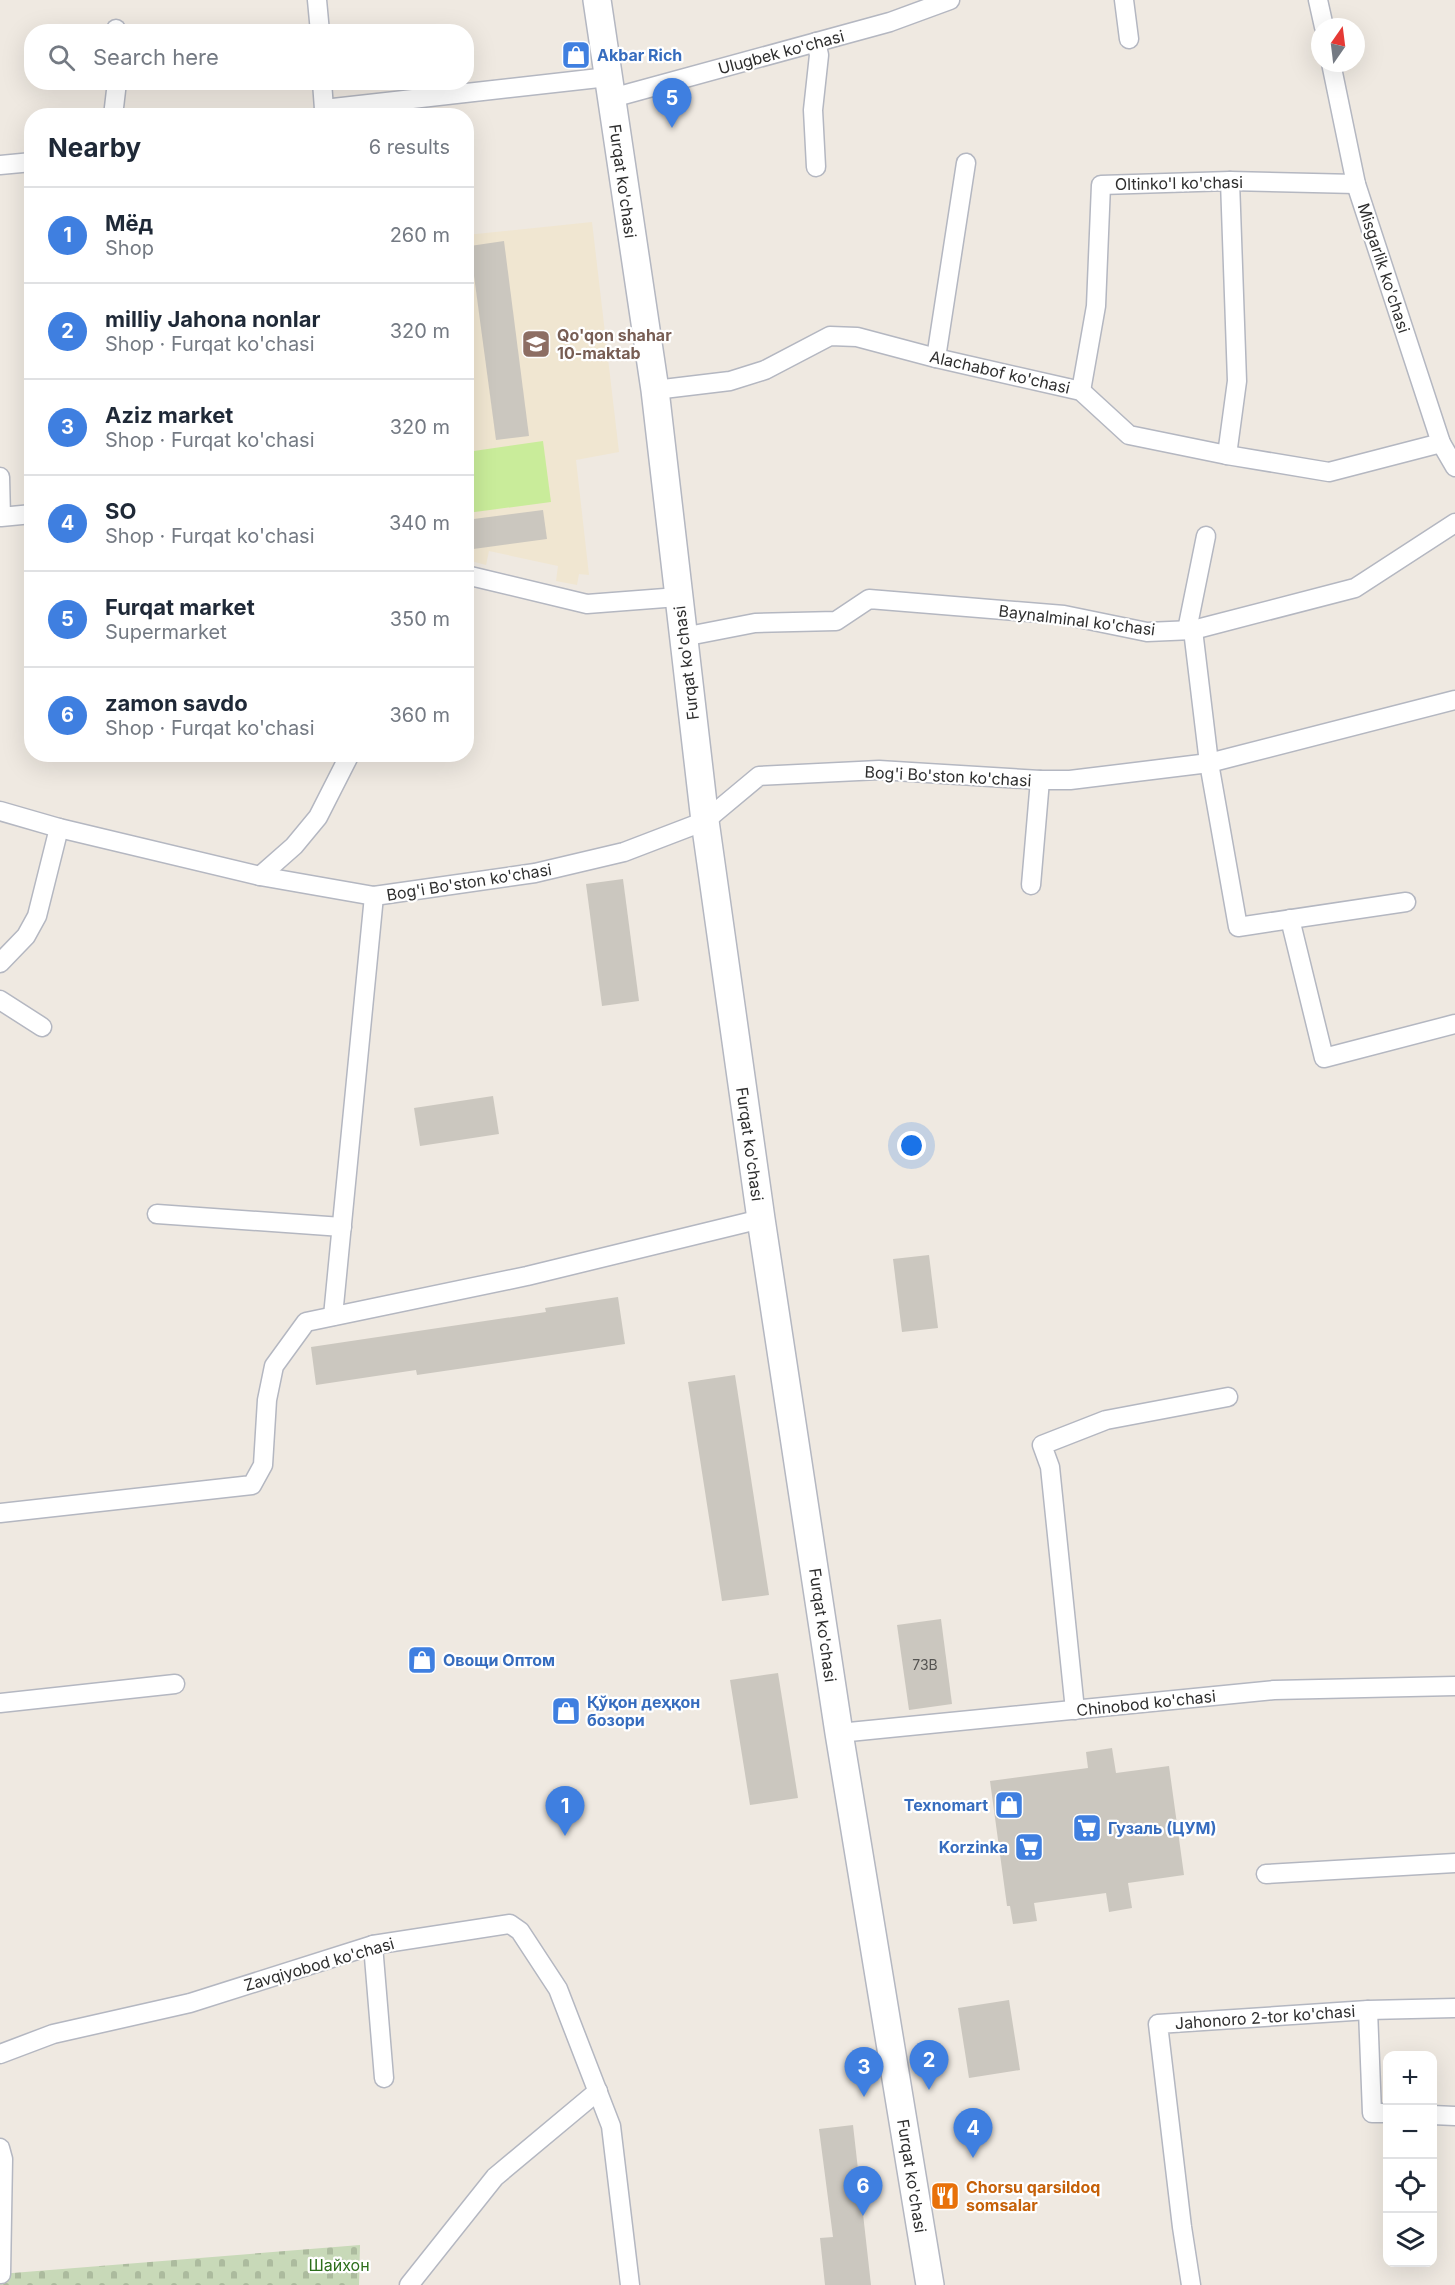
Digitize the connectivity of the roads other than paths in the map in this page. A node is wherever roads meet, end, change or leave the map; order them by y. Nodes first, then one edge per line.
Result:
1 (317, 0) edge
2 (597, 0) edge
3 (950, 0) edge
4 (1124, 0) edge
5 (1318, 0) edge
6 (1322, 18) edge
7 (319, 24) edge
8 (1129, 39) dead end
9 (816, 42) junction
10 (1333, 72) edge
11 (610, 88) junction
12 (116, 90) edge
13 (323, 90) edge
14 (113, 108) edge
15 (324, 108) edge
16 (372, 108) edge
17 (24, 163) edge
18 (966, 163) dead end
19 (0, 165) edge
20 (816, 167) dead end
21 (1230, 181) junction
22 (1356, 184) junction
23 (936, 358) junction
24 (655, 390) junction
25 (1081, 391) junction
26 (1441, 443) junction
27 (1227, 455) junction
28 (1455, 467) edge
29 (0, 477) edge
30 (24, 515) edge
31 (1455, 523) edge
32 (1206, 536) dead end
33 (474, 577) edge
34 (678, 597) junction
35 (1190, 630) junction
36 (683, 637) junction
37 (1455, 700) edge
38 (346, 762) edge
39 (1209, 763) junction
40 (1040, 780) junction
41 (0, 811) edge
42 (705, 821) junction
43 (58, 828) junction
44 (260, 876) junction
45 (1031, 885) dead end
46 (374, 896) junction
47 (1406, 902) dead end
48 (1290, 919) junction
49 (0, 963) edge
50 (0, 1000) edge
51 (1455, 1024) edge
52 (42, 1027) dead end
53 (157, 1214) dead end
54 (761, 1219) junction
55 (342, 1227) junction
56 (333, 1316) junction
57 (1228, 1397) dead end
58 (0, 1513) edge
59 (175, 1684) dead end
60 (1455, 1686) edge
61 (0, 1703) edge
62 (1075, 1710) junction
63 (839, 1733) junction
64 (1455, 1863) edge
65 (1266, 1874) dead end
66 (373, 1945) junction
67 (1455, 2008) edge
68 (1368, 2010) junction
69 (0, 2054) edge
70 (384, 2078) dead end
71 (598, 2091) junction
72 (1383, 2113) edge
73 (1437, 2115) edge
74 (1455, 2116) edge
75 (0, 2148) edge
76 (1, 2274) edge
77 (409, 2285) edge
78 (630, 2285) edge
79 (930, 2285) edge
80 (1191, 2285) edge

1 - 7 street
2 - 11 main road, Furqat ko'chasi
3 - 9 street, Ulugbek ko'chasi
4 - 8 street
5 - 6 street
9 - 11 street, Ulugbek ko'chasi
9 - 20 street
10 - 22 street, Misgarlik ko'chasi
11 - 16 street, Ulugbek ko'chasi
11 - 24 main road, Furqat ko'chasi
12 - 14 street
13 - 15 street
17 - 19 street
18 - 23 street
21 - 22 street, Oltinko'l ko'chasi
21 - 25 street, Oltinko'l ko'chasi
21 - 27 street
22 - 26 street, Misgarlik ko'chasi
23 - 24 street, Alachabof ko'chasi
23 - 25 street, Alachabof ko'chasi
24 - 34 main road, Furqat ko'chasi
25 - 27 street, Alachabof ko'chasi
26 - 27 street, Alachabof ko'chasi
26 - 28 street, Misgarlik ko'chasi
29 - 30 street
31 - 35 street, Baynalminal ko'chasi
32 - 35 street
33 - 34 street
34 - 36 main road, Furqat ko'chasi
35 - 36 street, Baynalminal ko'chasi
35 - 39 street
36 - 42 main road, Furqat ko'chasi
37 - 39 street, Bog'i Bo'ston ko'chasi
38 - 44 street
39 - 40 street, Bog'i Bo'ston ko'chasi
39 - 48 street
40 - 42 street, Bog'i Bo'ston ko'chasi
40 - 45 street
41 - 43 street, Bog'i Bo'ston ko'chasi
42 - 46 street, Bog'i Bo'ston ko'chasi
42 - 54 main road, Furqat ko'chasi
43 - 44 street, Bog'i Bo'ston ko'chasi
43 - 49 street
44 - 46 street, Bog'i Bo'ston ko'chasi
46 - 55 street
47 - 48 street
48 - 51 street
50 - 52 street
53 - 55 street
54 - 56 street
54 - 63 main road, Furqat ko'chasi
55 - 56 street
56 - 58 street
57 - 62 street
59 - 61 street
60 - 62 street, Chinobod ko'chasi
62 - 63 street, Chinobod ko'chasi
63 - 79 main road, Furqat ko'chasi
64 - 65 street
66 - 69 street, Zavqiyobod ko'chasi
66 - 70 street
66 - 71 street, Zavqiyobod ko'chasi
67 - 68 street, Jahonoro 2-tor ko'chasi
68 - 72 street
68 - 80 street, Jahonoro 2-tor ko'chasi
71 - 77 street
71 - 78 street, Zavqiyobod ko'chasi
73 - 74 street
75 - 76 street

